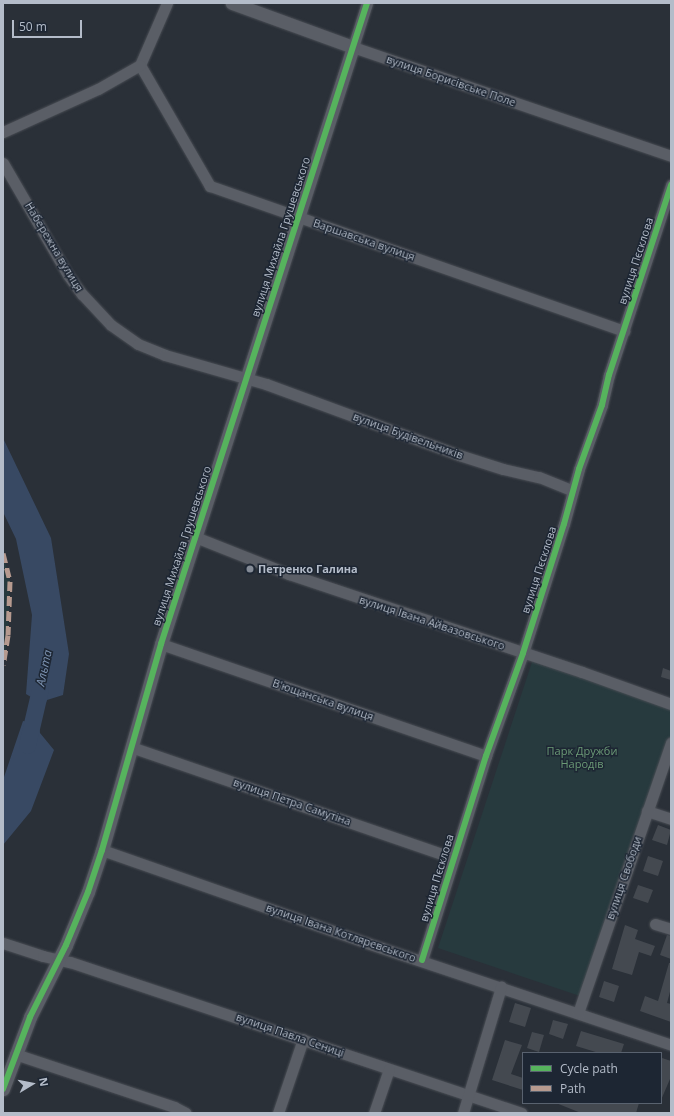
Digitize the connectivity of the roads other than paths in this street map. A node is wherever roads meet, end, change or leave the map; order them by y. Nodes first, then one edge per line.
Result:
1 (167, 3) edge
2 (232, 3) edge
3 (367, 3) edge
4 (353, 47) junction
5 (140, 65) junction
6 (3, 132) edge
7 (671, 156) edge
8 (3, 163) edge
9 (671, 185) edge
10 (298, 217) junction
11 (624, 331) junction
12 (246, 378) junction
13 (572, 490) junction
14 (195, 537) junction
15 (161, 644) junction
16 (523, 653) junction
17 (671, 704) edge
18 (671, 743) edge
19 (130, 747) junction
20 (486, 756) junction
21 (647, 811) junction
22 (671, 819) edge
23 (102, 850) junction
24 (453, 858) junction
25 (655, 924) dead end
26 (671, 929) edge
27 (3, 943) edge
28 (59, 960) junction
29 (422, 960) junction
30 (502, 987) junction
31 (578, 1012) junction
32 (303, 1039) junction
33 (671, 1045) edge
34 (15, 1054) junction
35 (389, 1069) junction
36 (3, 1088) edge
37 (468, 1095) junction
38 (173, 1110) edge
39 (186, 1113) edge
40 (278, 1113) edge
41 (374, 1113) edge
42 (463, 1113) edge
43 (521, 1113) edge

1 - 5 street
2 - 4 street, вулиця Борисівське Поле
3 - 4 street, вулиця Михайла Грушевського
4 - 7 street, вулиця Борисівське Поле
4 - 10 street, вулиця Михайла Грушевського
5 - 6 street
5 - 10 street, Варшавська вулиця
8 - 12 street, Набережна вулиця
9 - 11 street, вулиця Пєсклова
10 - 11 street, Варшавська вулиця
10 - 12 street, вулиця Михайла Грушевського
11 - 13 street, вулиця Пєсклова
12 - 13 street, вулиця Будівельників
12 - 14 street, вулиця Михайла Грушевського
13 - 16 street, вулиця Пєсклова
14 - 15 street, вулиця Михайла Грушевського
14 - 16 street, вулиця Івана Айвазовського
15 - 19 street, вулиця Михайла Грушевського
15 - 20 street, В'ющанська вулиця
16 - 17 street, вулиця Івана Айвазовського
16 - 20 street, вулиця Пєсклова
18 - 21 street, вулиця Свободи
19 - 23 street, вулиця Михайла Грушевського
19 - 24 street, вулиця Петра Самутіна
20 - 24 street, вулиця Пєсклова
21 - 22 street
21 - 31 street, вулиця Свободи
23 - 28 street, вулиця Михайла Грушевського
23 - 29 street, вулиця Івана Котляревського
24 - 29 street, вулиця Пєсклова
25 - 26 street
27 - 28 street, вулиця Павла Сениці
28 - 32 street, вулиця Павла Сениці
28 - 34 street, вулиця Михайла Грушевського
29 - 30 street, вулиця Івана Котляревського
30 - 31 street, вулиця Івана Котляревського
30 - 37 street
31 - 33 street, вулиця Івана Котляревського
32 - 35 street, вулиця Павла Сениці
32 - 40 street
34 - 36 street, вулиця Михайла Грушевського
34 - 38 street
35 - 37 street, вулиця Павла Сениці
35 - 41 street
37 - 42 street
37 - 43 street, вулиця Павла Сениці
38 - 39 street

